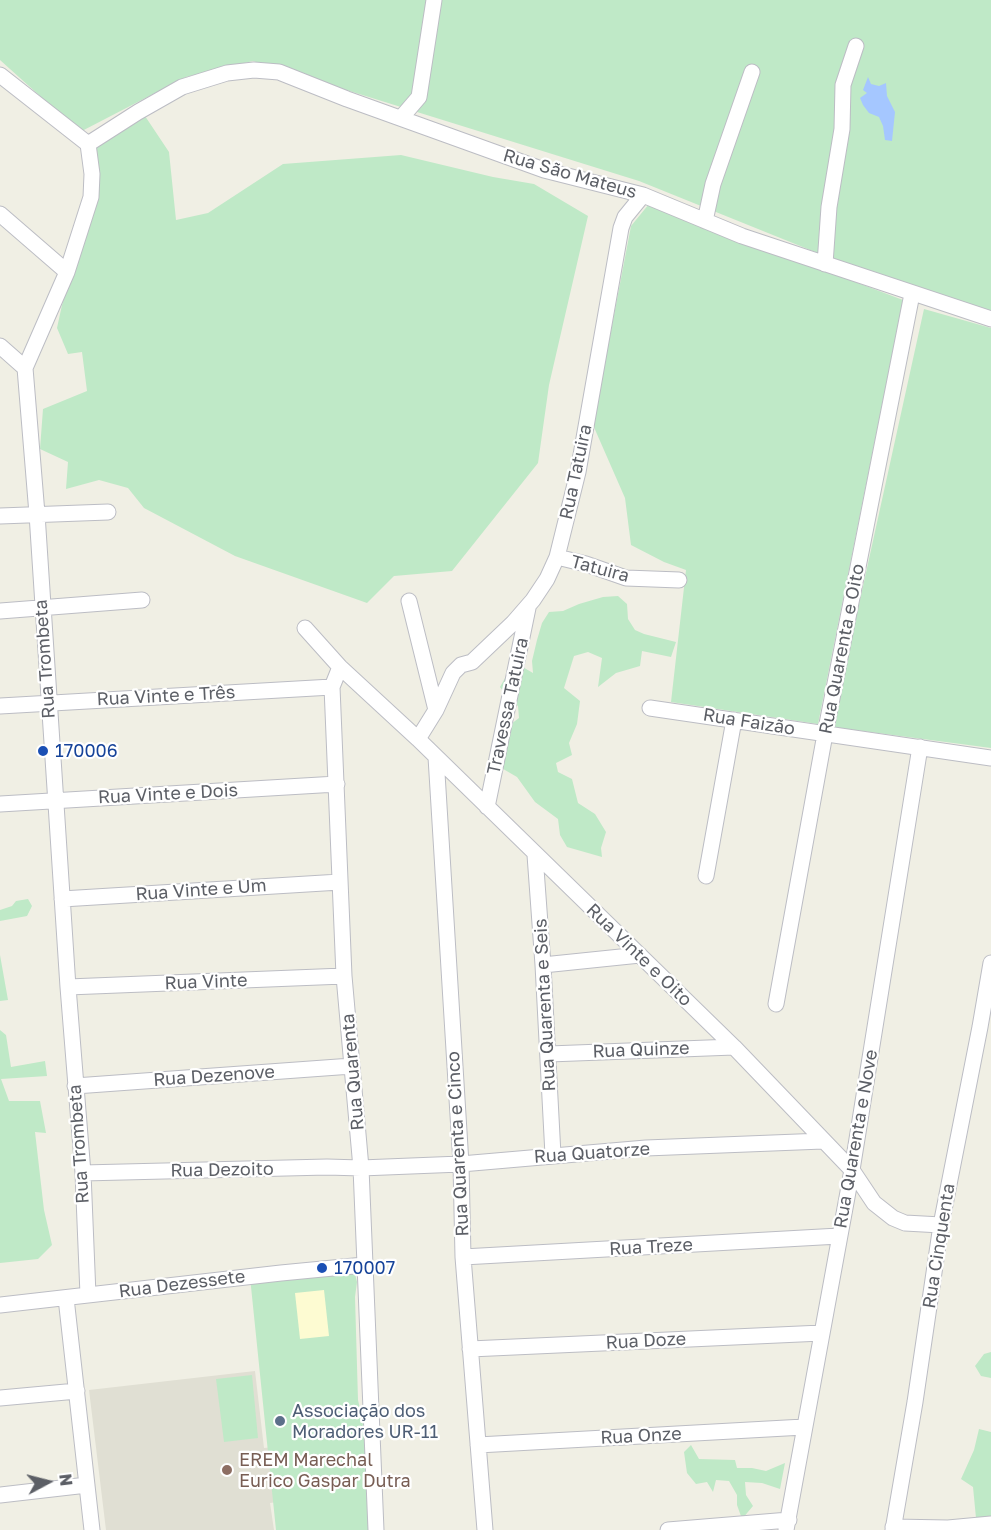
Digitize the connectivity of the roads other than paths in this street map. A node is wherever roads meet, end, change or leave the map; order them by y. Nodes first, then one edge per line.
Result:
1 (434, 0) edge
2 (856, 46) dead end
3 (752, 72) dead end
4 (0, 75) edge
5 (401, 118) junction
6 (88, 144) junction
7 (643, 195) junction
8 (0, 214) edge
9 (705, 221) junction
10 (825, 264) junction
11 (67, 272) junction
12 (912, 294) junction
13 (991, 319) edge
14 (0, 346) edge
15 (25, 368) junction
16 (108, 512) dead end
17 (37, 514) junction
18 (0, 516) edge
19 (557, 557) junction
20 (679, 580) dead end
21 (142, 600) dead end
22 (409, 601) dead end
23 (529, 605) junction
24 (42, 608) junction
25 (0, 612) edge
26 (305, 628) dead end
27 (340, 668) junction
28 (332, 687) junction
29 (48, 702) junction
30 (0, 706) edge
31 (650, 708) dead end
32 (436, 710) junction
33 (734, 720) junction
34 (825, 734) junction
35 (418, 739) junction
36 (920, 747) junction
37 (436, 757) junction
38 (991, 758) edge
39 (337, 783) junction
40 (55, 800) junction
41 (0, 804) edge
42 (487, 807) junction
43 (535, 855) junction
44 (706, 876) dead end
45 (340, 882) junction
46 (62, 899) junction
47 (640, 955) junction
48 (991, 963) edge
49 (543, 965) junction
50 (344, 976) junction
51 (68, 987) junction
52 (776, 1004) dead end
53 (986, 1027) edge
54 (734, 1047) junction
55 (549, 1054) junction
56 (352, 1066) junction
57 (75, 1086) junction
58 (823, 1142) junction
59 (553, 1155) junction
60 (461, 1164) junction
61 (361, 1168) junction
62 (852, 1170) junction
63 (83, 1173) junction
64 (941, 1225) junction
65 (839, 1236) junction
66 (463, 1257) junction
67 (364, 1265) junction
68 (88, 1295) junction
69 (66, 1298) junction
70 (0, 1305) edge
71 (822, 1333) junction
72 (470, 1349) junction
73 (76, 1390) junction
74 (0, 1398) edge
75 (804, 1427) junction
76 (478, 1444) junction
77 (87, 1485) junction
78 (0, 1495) edge
79 (991, 1524) edge
80 (788, 1525) edge
81 (893, 1528) edge
82 (92, 1530) edge
83 (376, 1530) edge
84 (485, 1530) edge
85 (668, 1530) edge

1 - 5 street
2 - 10 street
3 - 9 street
4 - 6 street
5 - 6 street, Rua São Mateus
5 - 7 street, Rua São Mateus
6 - 11 street, Rua Trombeta
7 - 9 street, Rua São Mateus
7 - 19 street, Rua Tatuira
8 - 11 street
9 - 10 street, Rua São Mateus
10 - 12 street, Rua São Mateus
11 - 15 street, Rua Trombeta
12 - 13 street, Rua São Mateus
12 - 34 street, Rua Quarenta e Oito
14 - 15 street
15 - 17 street, Rua Trombeta
16 - 17 street
17 - 18 street
17 - 24 street, Rua Trombeta
19 - 20 street, Tatuira
19 - 23 street, Rua Tatuira
21 - 24 street
22 - 32 street
23 - 32 street, Rua Tatuira
23 - 42 street, Travessa Tatuira
24 - 25 street
24 - 29 street, Rua Trombeta
26 - 27 street
27 - 28 street, Rua Quarenta
27 - 35 street, Rua Vinte e Oito
28 - 29 street, Rua Vinte e Três
28 - 39 street, Rua Quarenta
29 - 30 street, Rua Vinte e Três
29 - 40 street, Rua Trombeta
31 - 33 street, Rua Faizão
32 - 35 street, Rua Tatuira
33 - 34 street, Rua Faizão
33 - 44 street
34 - 36 street, Rua Faizão
34 - 52 street, Rua Quarenta e Oito
35 - 37 street, Rua Vinte e Oito
36 - 38 street, Rua Faizão
36 - 62 street, Rua Quarenta e Nove
37 - 42 street, Rua Vinte e Oito
37 - 60 street, Rua Quarenta e Cinco
39 - 40 street, Rua Vinte e Dois
39 - 45 street, Rua Quarenta
40 - 41 street, Rua Vinte e Dois
40 - 46 street, Rua Trombeta
42 - 43 street, Rua Vinte e Oito
43 - 47 street, Rua Vinte e Oito
43 - 49 street, Rua Quarenta e Seis
45 - 46 street, Rua Vinte e Um
45 - 50 street, Rua Quarenta
46 - 51 street, Rua Trombeta
47 - 49 street
47 - 54 street, Rua Vinte e Oito
48 - 53 street, Rua Cinquenta
49 - 55 street, Rua Quarenta e Seis
50 - 51 street, Rua Vinte
50 - 56 street, Rua Quarenta
51 - 57 street, Rua Trombeta
53 - 64 street, Rua Cinquenta
54 - 55 street, Rua Quinze
54 - 58 street, Rua Vinte e Oito
55 - 59 street, Rua Quarenta e Seis
56 - 57 street, Rua Dezenove
56 - 61 street, Rua Quarenta
57 - 63 street, Rua Trombeta
58 - 59 street, Rua Quatorze
58 - 62 street, Rua Vinte e Oito
59 - 60 street, Rua Quatorze
60 - 61 street, Rua Quatorze
60 - 66 street, Rua Quarenta e Cinco
61 - 63 street, Rua Dezoito
61 - 67 street, Rua Quarenta
62 - 64 street, Rua Vinte e Oito
62 - 65 street, Rua Quarenta e Nove
63 - 68 street, Rua Trombeta
64 - 81 street, Rua Cinquenta
65 - 66 street, Rua Treze
65 - 71 street, Rua Quarenta e Nove
66 - 72 street, Rua Quarenta e Cinco
67 - 68 street, Rua Dezessete
67 - 83 street, Rua Quarenta
68 - 69 street, Rua Dezessete
69 - 70 street, Rua Dezessete
69 - 73 street
71 - 72 street, Rua Doze
71 - 75 street, Rua Quarenta e Nove
72 - 76 street, Rua Quarenta e Cinco
73 - 74 street
73 - 77 street
75 - 76 street, Rua Onze
75 - 80 street, Rua Quarenta e Nove
76 - 84 street, Rua Quarenta e Cinco
77 - 78 street
77 - 82 street
79 - 81 street
80 - 85 street

